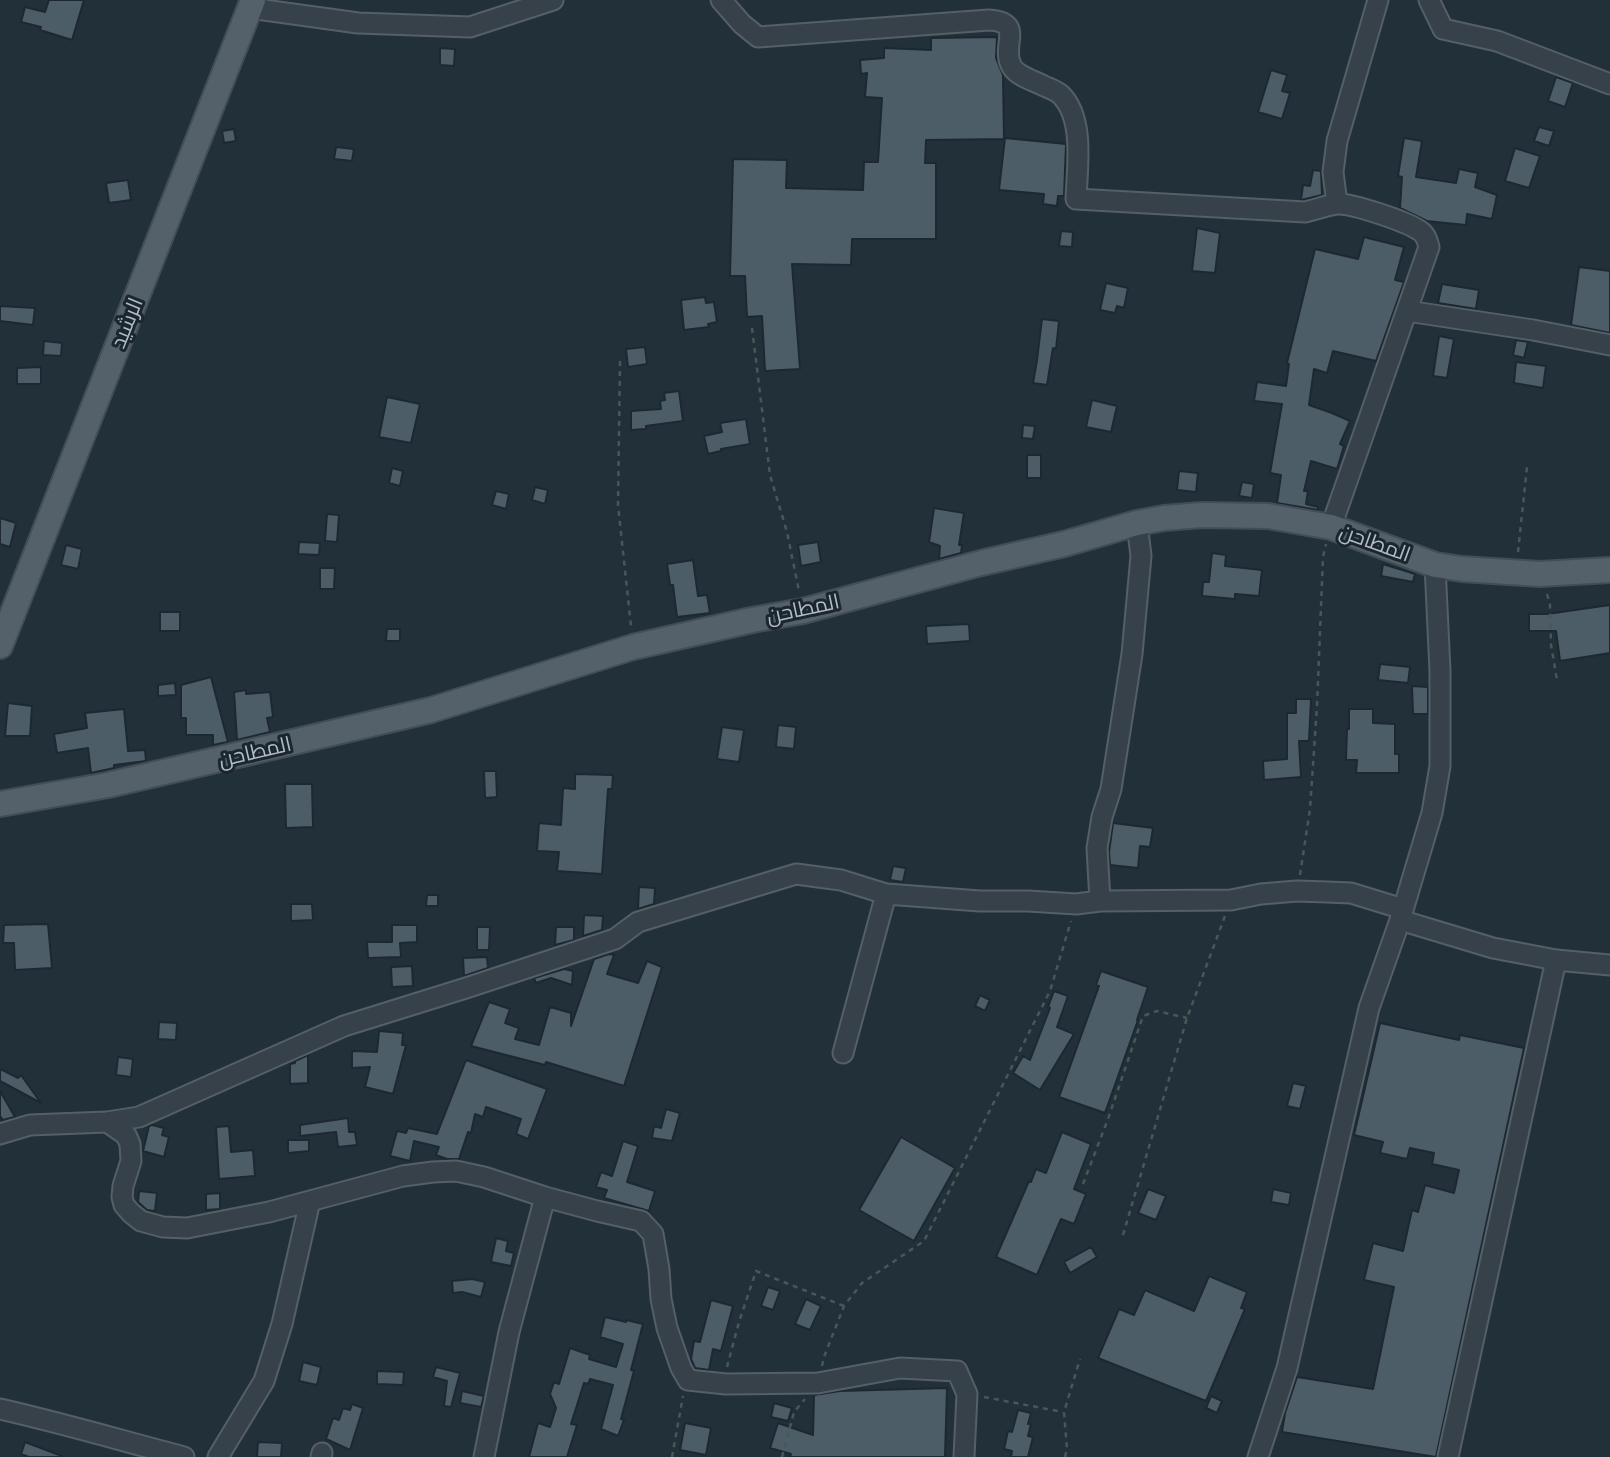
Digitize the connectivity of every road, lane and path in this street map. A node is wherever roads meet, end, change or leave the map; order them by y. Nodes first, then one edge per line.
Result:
1 (553, 0) edge
2 (721, 0) edge
3 (1378, 0) edge
4 (1429, 0) edge
5 (251, 4) edge
6 (1610, 84) edge
7 (1337, 204) junction
8 (1407, 312) junction
9 (752, 328) dead end
10 (1610, 345) edge
11 (620, 361) dead end
12 (1527, 467) dead end
13 (1138, 523) junction
14 (1331, 527) junction
15 (1435, 565) junction
16 (1610, 570) edge
17 (1516, 572) junction
18 (1540, 574) junction
19 (803, 611) junction
20 (0, 646) edge
21 (633, 647) junction
22 (1557, 680) dead end
23 (0, 804) edge
24 (1297, 891) junction
25 (886, 894) junction
26 (1231, 900) junction
27 (1100, 901) junction
28 (1076, 904) junction
29 (1401, 914) junction
30 (1556, 960) junction
31 (1610, 965) edge
32 (1187, 1018) junction
33 (843, 1053) dead end
34 (107, 1122) junction
35 (0, 1134) edge
36 (1083, 1184) dead end
37 (545, 1197) junction
38 (310, 1201) junction
39 (1123, 1235) dead end
40 (844, 1306) junction
41 (1080, 1359) dead end
42 (688, 1380) junction
43 (818, 1383) junction
44 (726, 1384) junction
45 (967, 1394) junction
46 (0, 1409) edge
47 (1064, 1412) junction
48 (184, 1457) edge
49 (218, 1457) edge
50 (484, 1457) edge
51 (672, 1457) edge
52 (782, 1457) edge
53 (964, 1457) edge
54 (1065, 1457) edge
55 (1258, 1457) edge
56 (1448, 1457) edge

1 - 5 street
2 - 7 street
3 - 7 street
4 - 6 street
5 - 20 main road, الرشيد
7 - 8 street
8 - 10 street
8 - 14 street
9 - 19 path
11 - 21 path
12 - 17 path
13 - 14 main road, المطاحن
13 - 19 main road, المطاحن
13 - 27 street
14 - 15 main road, المطاحن
14 - 24 path
15 - 17 main road, المطاحن
15 - 29 street
16 - 18 main road, المطاحن
17 - 18 main road, المطاحن
18 - 22 path
19 - 21 main road, المطاحن
21 - 23 main road, المطاحن
24 - 26 street
24 - 29 street
25 - 28 street
25 - 33 street
25 - 34 street
26 - 27 street
26 - 32 path
27 - 28 street
28 - 40 path
29 - 30 street
29 - 55 street
30 - 31 street
30 - 56 street
32 - 36 path
32 - 39 path
34 - 35 street
34 - 38 street
37 - 38 street
37 - 42 street
37 - 50 street
38 - 49 street
40 - 43 path
40 - 44 path
41 - 47 path
42 - 44 street
42 - 51 path
43 - 44 street
43 - 45 street
43 - 52 path
45 - 47 path
45 - 53 street
46 - 48 street
47 - 54 path

